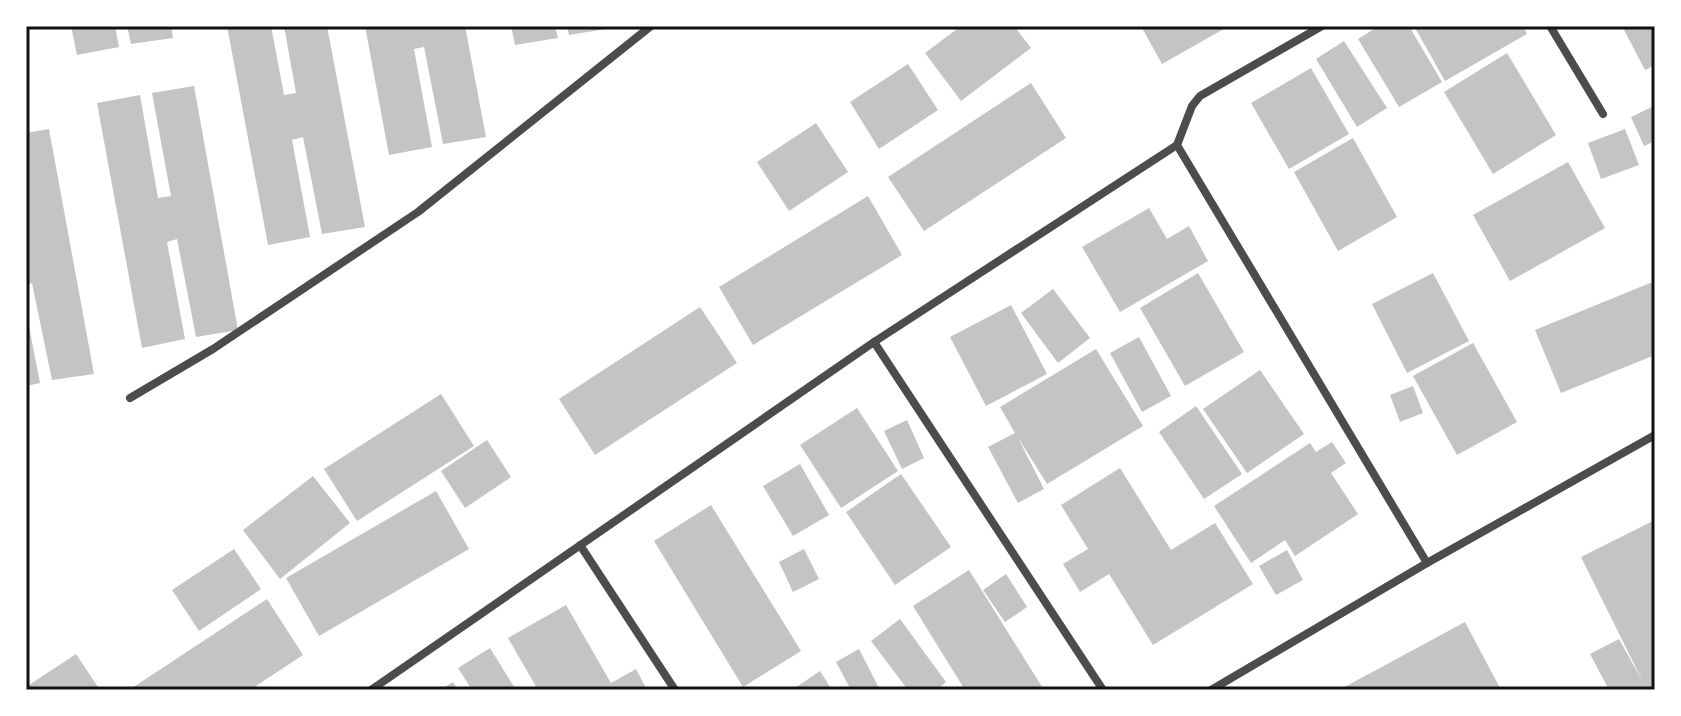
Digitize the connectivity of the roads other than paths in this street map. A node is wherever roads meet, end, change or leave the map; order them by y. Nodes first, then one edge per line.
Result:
1 (651, 26) edge
2 (1322, 26) edge
3 (1550, 26) edge
4 (1603, 114) dead end
5 (1177, 145) junction
6 (874, 342) junction
7 (130, 398) dead end
8 (1655, 435) edge
9 (580, 545) junction
10 (1427, 563) junction
11 (371, 690) edge
12 (675, 690) edge
13 (1103, 690) edge
14 (1211, 690) edge

1 - 7 street
2 - 5 street
3 - 4 street
5 - 6 street
5 - 10 street
6 - 9 street
6 - 13 street
8 - 10 street
9 - 11 street
9 - 12 street
10 - 14 street

